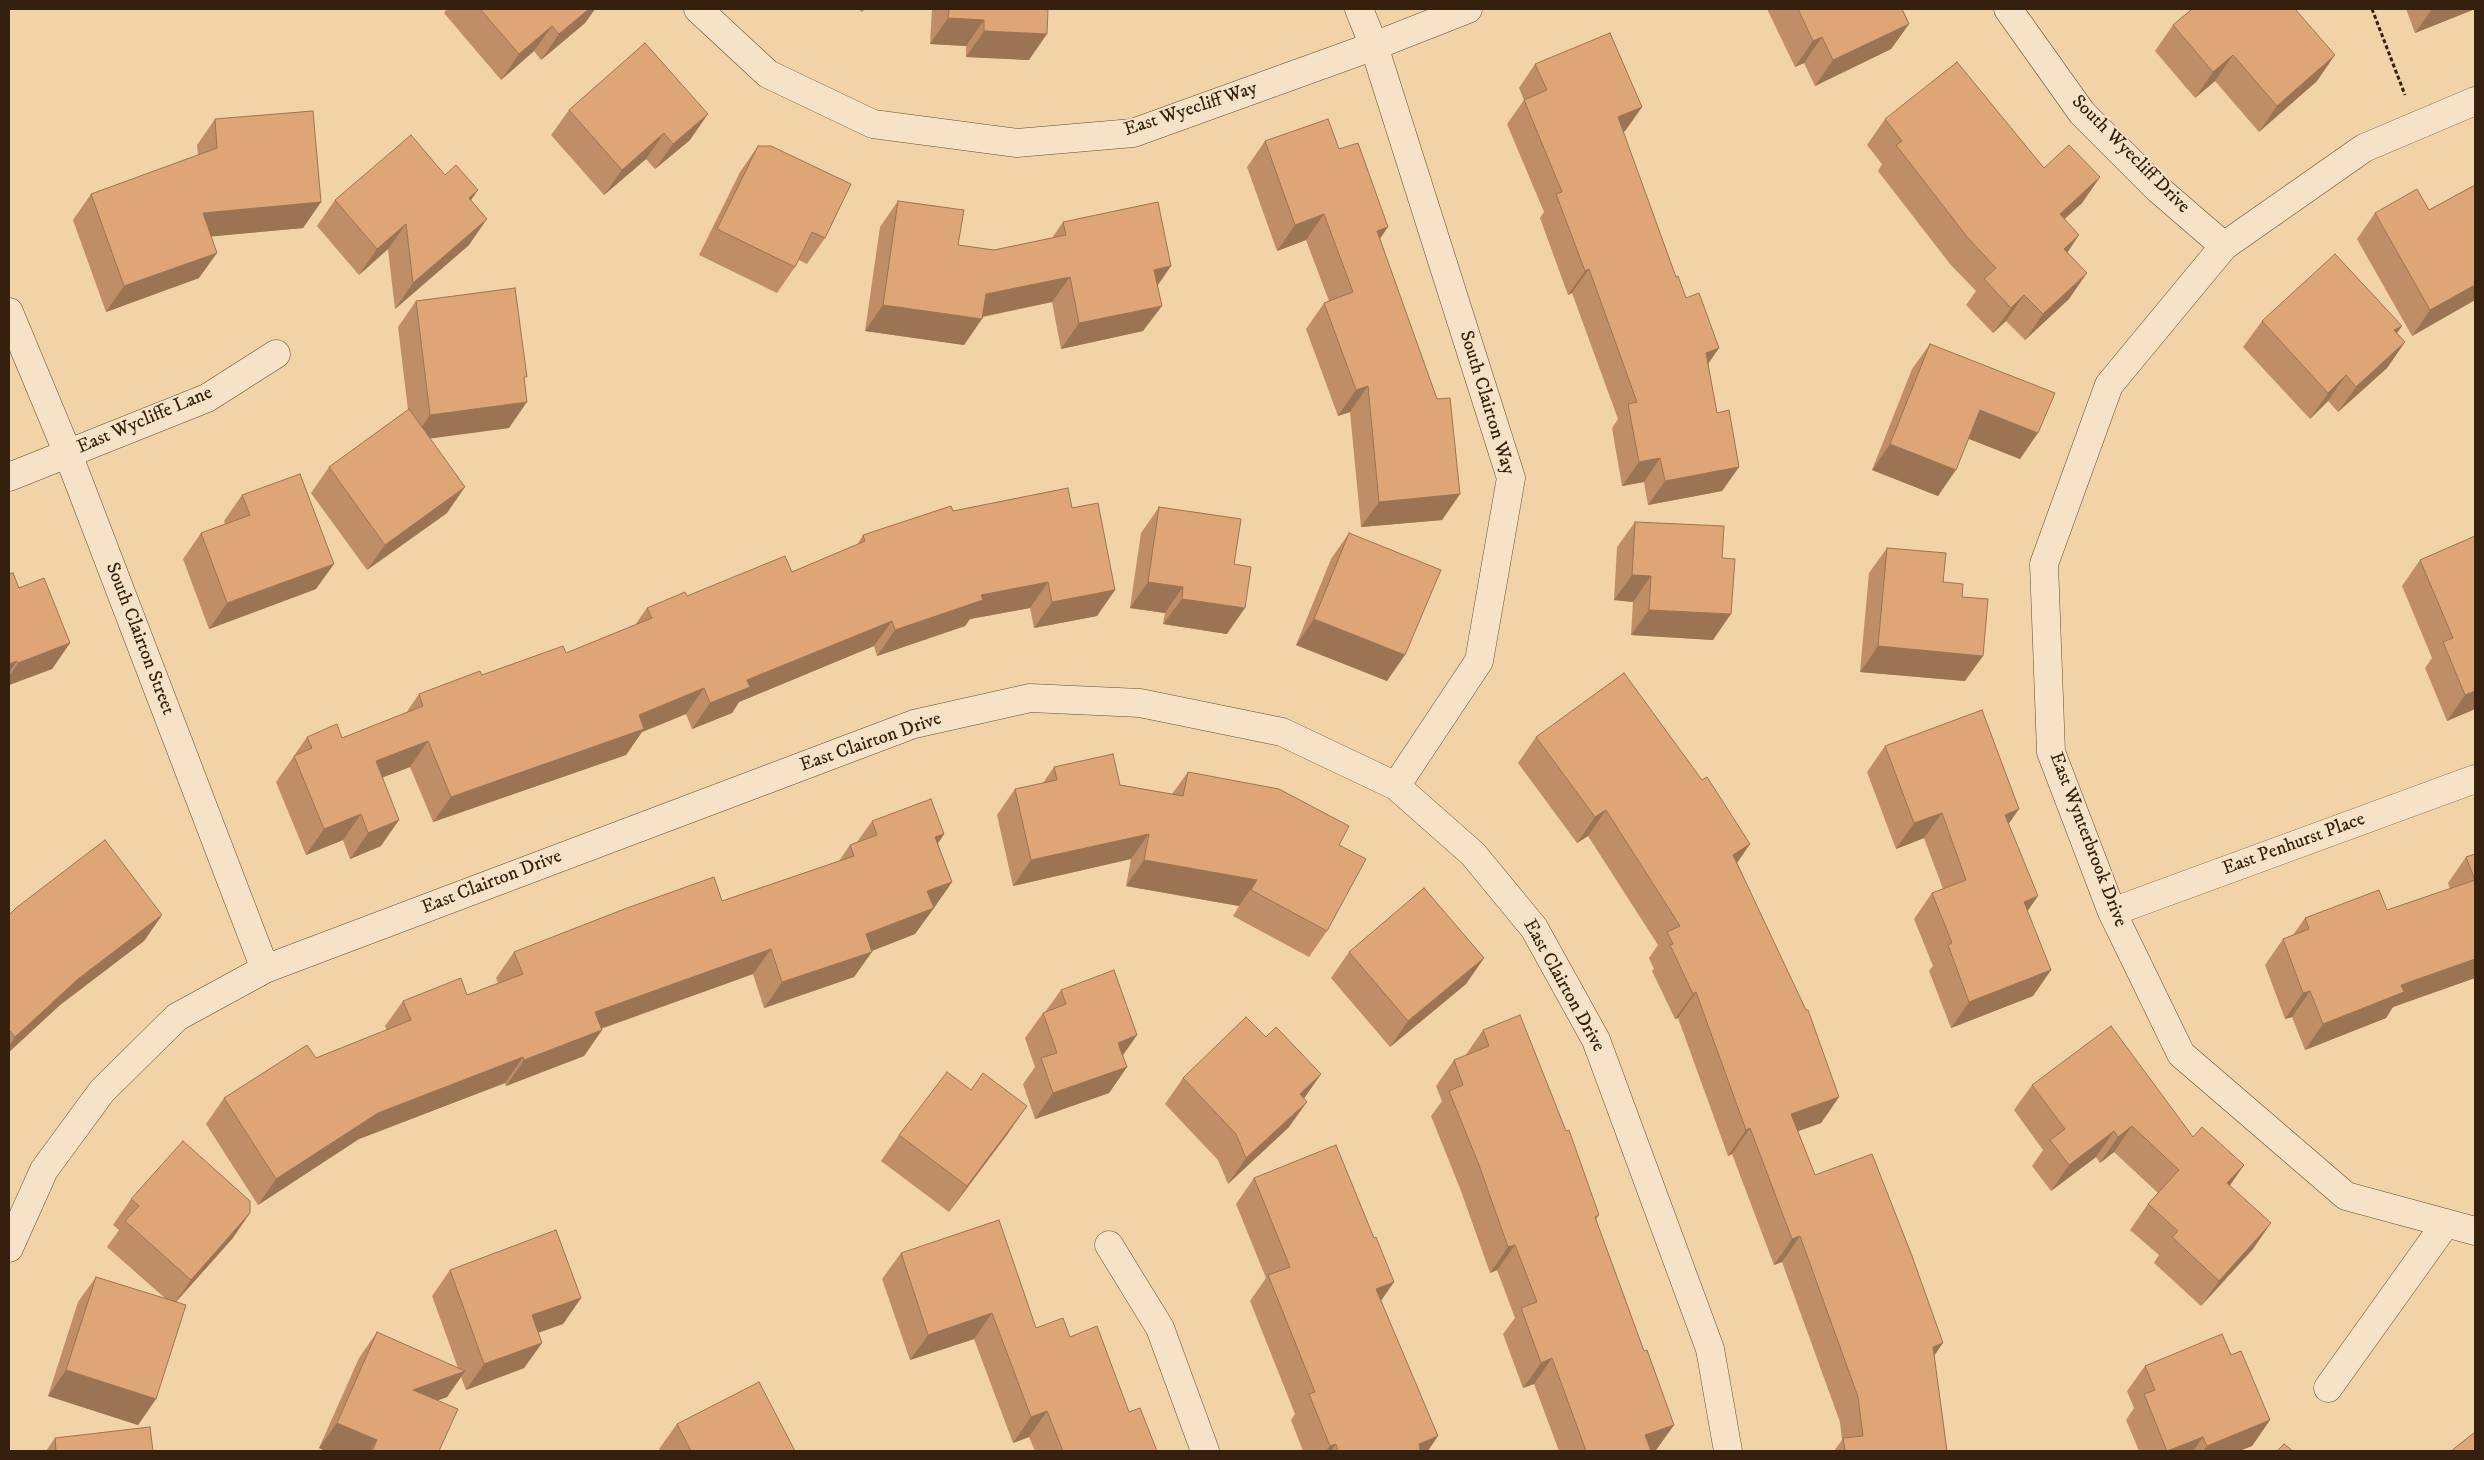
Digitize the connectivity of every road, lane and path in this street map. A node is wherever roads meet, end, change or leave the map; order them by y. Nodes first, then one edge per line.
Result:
1 (698, 9) edge
2 (1359, 9) edge
3 (1468, 9) edge
4 (2008, 9) edge
5 (2372, 9) edge
6 (1374, 46) junction
7 (2475, 101) edge
8 (2417, 126) junction
9 (2224, 246) junction
10 (9, 312) edge
11 (276, 354) dead end
12 (68, 454) junction
13 (9, 477) edge
14 (2475, 779) edge
15 (1396, 786) junction
16 (2112, 912) junction
17 (265, 968) junction
18 (2446, 1223) junction
19 (2475, 1231) edge
20 (1109, 1245) dead end
21 (9, 1248) edge
22 (2328, 1388) dead end
23 (1205, 1451) edge
24 (1728, 1451) edge

1 - 6 street, East Wyecliff Way
2 - 6 street, South Clairton Way
3 - 6 street, East Wyecliff Way
4 - 9 street, South Wyecliff Drive
5 - 8 path
6 - 15 street, South Clairton Way
7 - 8 street, East Wynterbrook Drive
8 - 9 street, East Wynterbrook Drive
9 - 16 street, East Wynterbrook Drive
10 - 12 street, South Clairton Street
11 - 12 street, East Wycliffe Lane
12 - 13 street, East Wycliffe Lane
12 - 17 street, South Clairton Street
14 - 16 street, East Penhurst Place
15 - 17 street, East Clairton Drive
15 - 24 street, East Clairton Drive
16 - 18 street, East Wynterbrook Drive
17 - 21 street, East Clairton Drive
18 - 19 street, East Wynterbrook Drive
18 - 22 street
20 - 23 street

